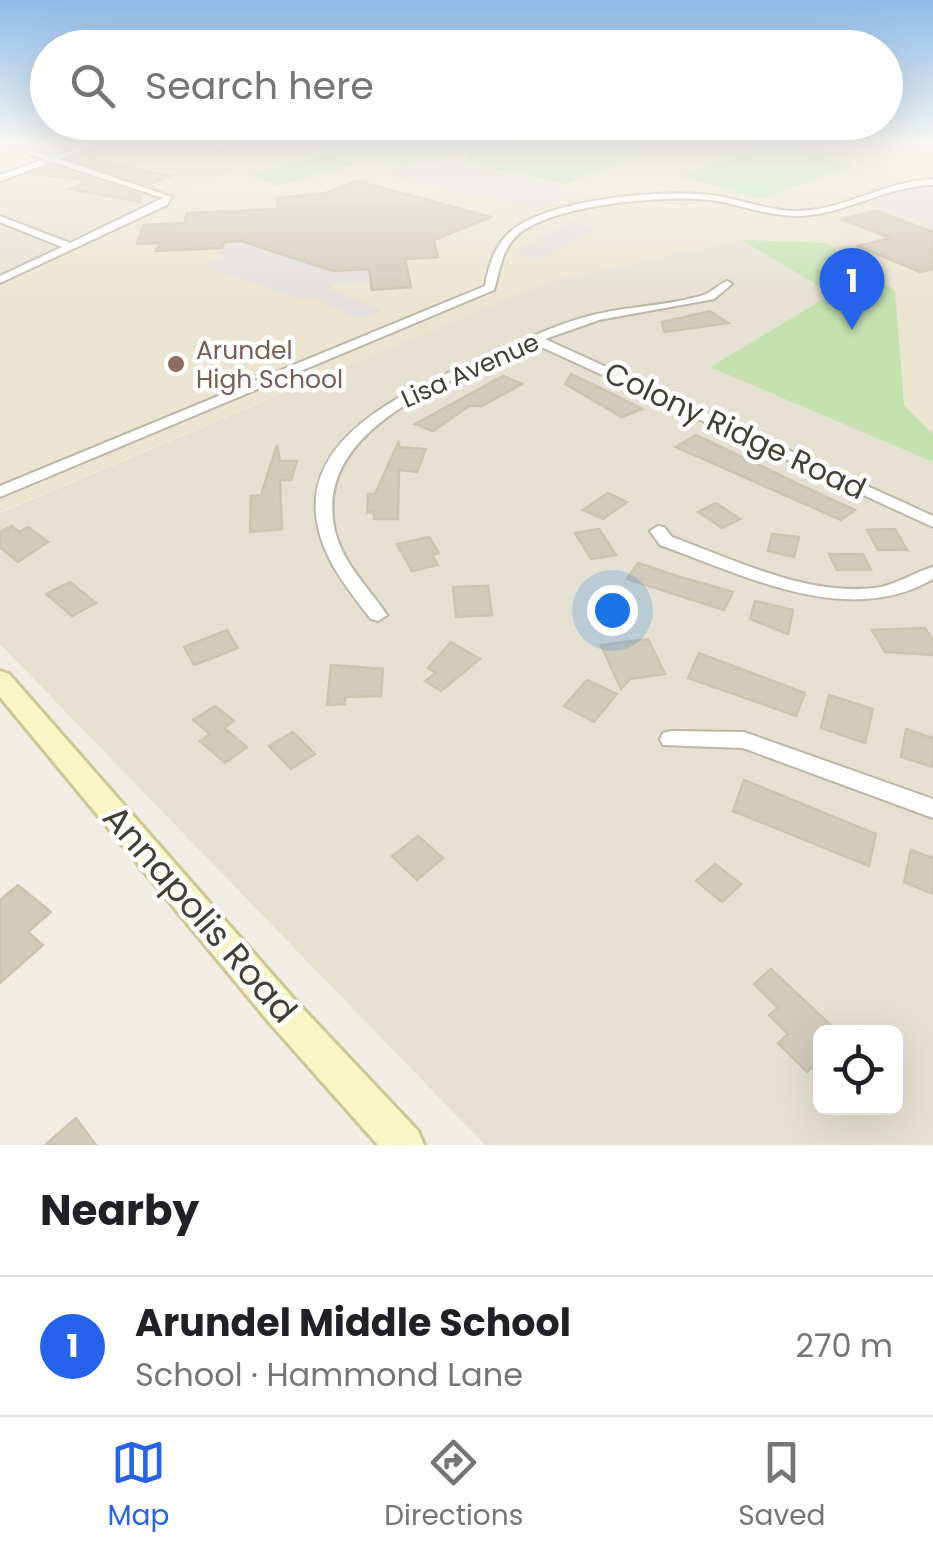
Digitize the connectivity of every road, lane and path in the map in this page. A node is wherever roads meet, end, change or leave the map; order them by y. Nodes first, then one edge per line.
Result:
1 (168, 196) edge
2 (679, 196) edge
3 (684, 196) edge
4 (858, 196) edge
5 (0, 220) edge
6 (70, 247) junction
7 (0, 280) edge
8 (727, 284) dead end
9 (537, 340) junction
10 (0, 492) edge
11 (933, 522) edge
12 (658, 532) dead end
13 (933, 572) edge
14 (378, 614) dead end
15 (0, 680) edge
16 (671, 739) dead end
17 (933, 809) edge
18 (404, 1145) edge

1 - 6 street
2 - 10 street
3 - 4 street
5 - 6 street
6 - 7 street
8 - 9 street, Lisa Avenue
9 - 11 street, Colony Ridge Road
9 - 14 street, Lisa Avenue
12 - 13 street
15 - 18 main road, Annapolis Road
16 - 17 street

